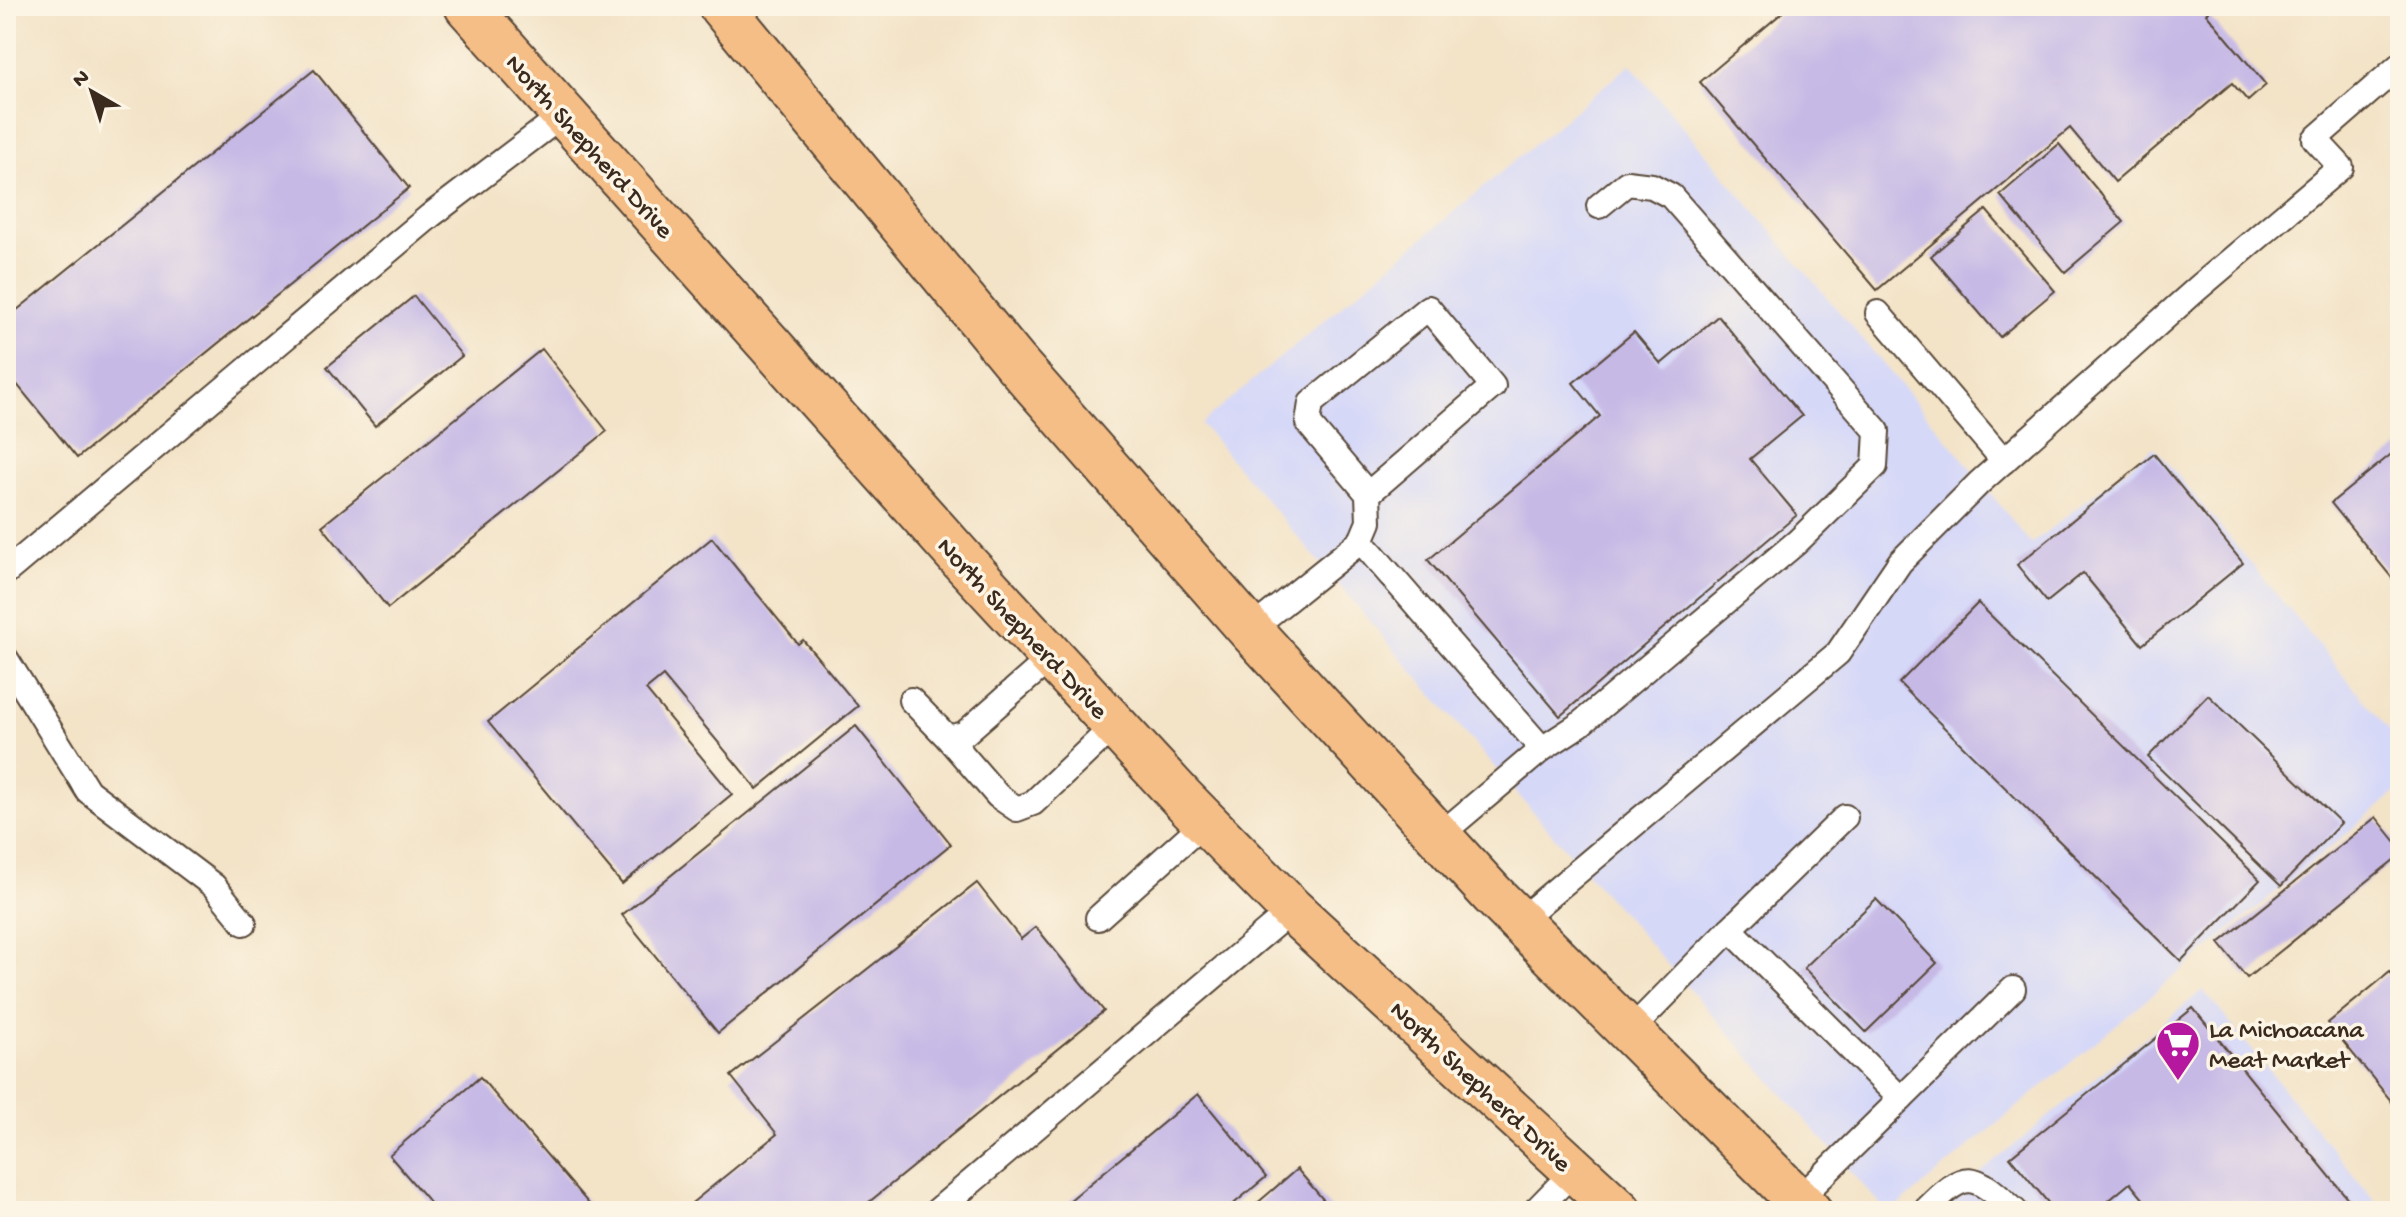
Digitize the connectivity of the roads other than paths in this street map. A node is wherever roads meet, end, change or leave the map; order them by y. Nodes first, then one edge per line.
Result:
1 (467, 6) edge
2 (721, 6) edge
3 (2400, 65) edge
4 (564, 114) junction
5 (1599, 206) dead end
6 (1878, 313) dead end
7 (2004, 461) junction
8 (1368, 494) junction
9 (1361, 541) junction
10 (6, 572) edge
11 (1250, 630) junction
12 (1052, 657) junction
13 (6, 659) edge
14 (911, 700) dead end
15 (1115, 725) junction
16 (948, 738) junction
17 (1542, 749) junction
18 (1845, 817) dead end
19 (1205, 822) junction
20 (1439, 836) junction
21 (1292, 910) junction
22 (1098, 918) dead end
23 (1519, 921) junction
24 (244, 923) dead end
25 (1730, 929) junction
26 (2013, 989) dead end
27 (1630, 1031) junction
28 (1901, 1099) junction
29 (1575, 1170) junction
30 (1804, 1206) edge
31 (937, 1211) edge
32 (1535, 1211) edge
33 (1619, 1211) edge
34 (1925, 1211) edge
35 (2015, 1211) edge

1 - 4 main road, North Shepherd Drive
2 - 11 main road
3 - 7 lane
4 - 10 lane
4 - 12 main road, North Shepherd Drive
5 - 17 lane
6 - 7 lane
7 - 23 lane
8 - 8 lane
8 - 9 lane
9 - 11 lane
9 - 17 lane
11 - 20 main road
12 - 15 main road, North Shepherd Drive
12 - 16 lane
13 - 24 lane
14 - 16 lane
15 - 16 lane
15 - 19 main road, North Shepherd Drive
17 - 20 lane
18 - 25 lane
19 - 21 main road, North Shepherd Drive
19 - 22 lane
20 - 23 main road
21 - 29 main road, North Shepherd Drive
21 - 31 lane
23 - 27 main road
25 - 27 lane
25 - 28 lane
26 - 28 lane
27 - 30 main road
28 - 30 lane
29 - 32 lane
29 - 33 main road, North Shepherd Drive
34 - 35 lane

